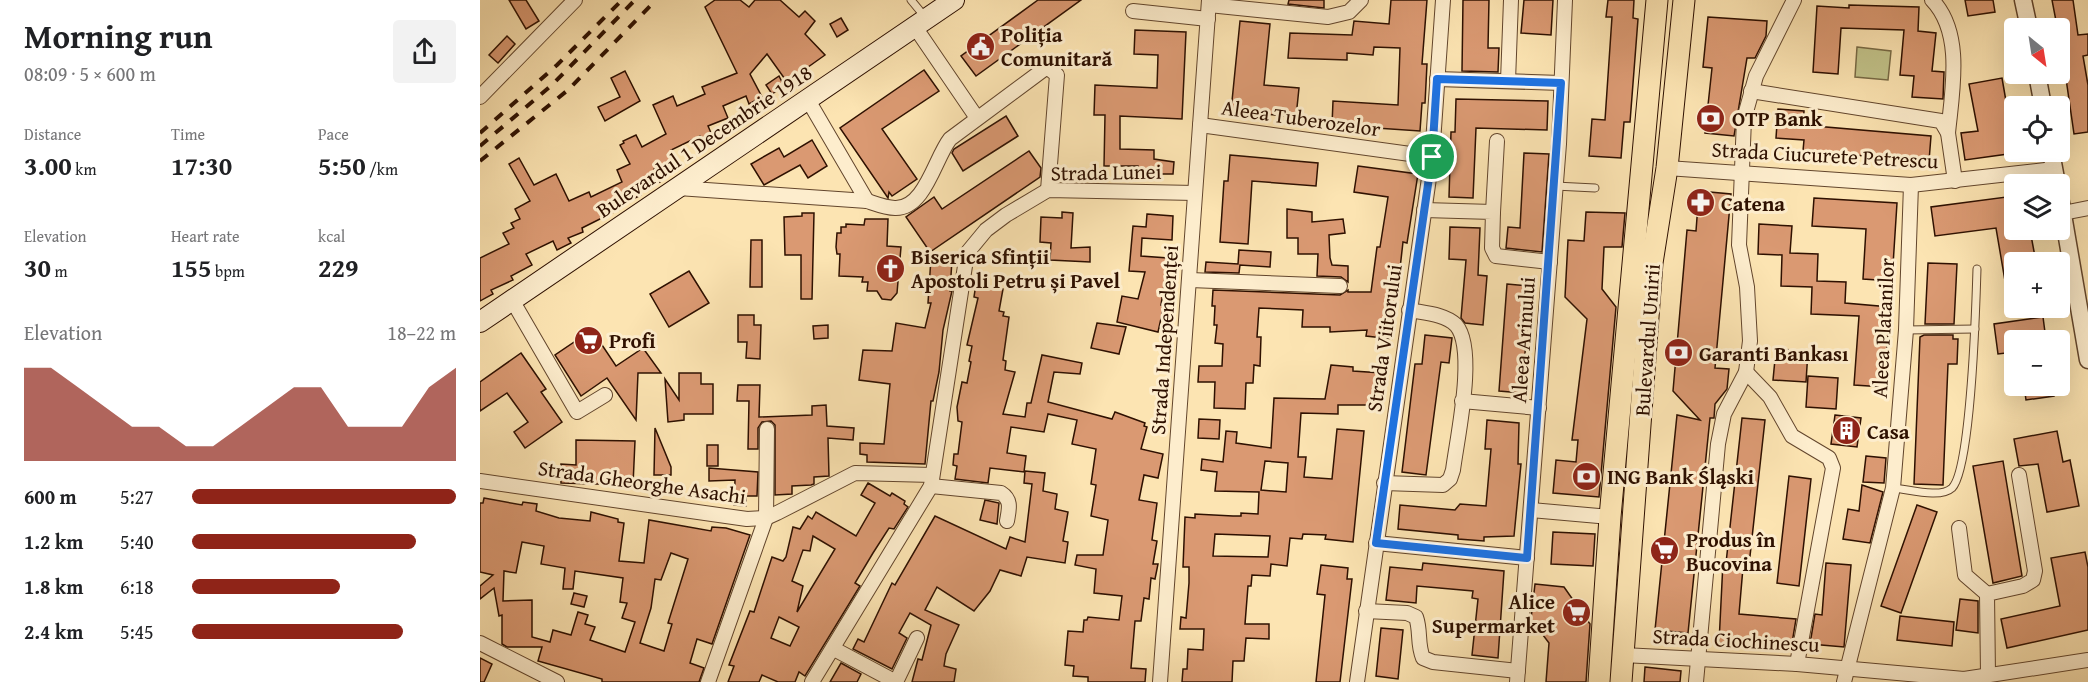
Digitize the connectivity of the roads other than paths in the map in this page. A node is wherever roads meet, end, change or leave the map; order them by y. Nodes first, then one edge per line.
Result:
1 (576, 0) edge
2 (911, 0) edge
3 (954, 0) edge
4 (1361, 0) edge
5 (1443, 0) edge
6 (1511, 0) edge
7 (1565, 0) edge
8 (1657, 0) edge
9 (1684, 0) edge
10 (1794, 0) edge
11 (1932, 0) edge
12 (2024, 0) edge
13 (1208, 8) edge
14 (1133, 11) dead end
15 (2027, 18) edge
16 (921, 23) junction
17 (1437, 79) junction
18 (1508, 81) junction
19 (1561, 83) junction
20 (1751, 91) junction
21 (480, 97) edge
22 (808, 100) junction
23 (977, 118) junction
24 (1947, 122) junction
25 (1200, 125) junction
26 (1497, 141) dead end
27 (1432, 157) junction
28 (1666, 168) junction
29 (1742, 175) junction
30 (2004, 179) edge
31 (1955, 181) junction
32 (1911, 185) junction
33 (1556, 186) junction
34 (678, 188) junction
35 (1596, 189) dead end
36 (1048, 190) junction
37 (1195, 193) junction
38 (867, 201) junction
39 (2070, 206) edge
40 (2088, 208) edge
41 (1424, 210) junction
42 (1493, 212) junction
43 (2067, 240) edge
44 (1550, 262) junction
45 (1977, 269) dead end
46 (1190, 280) junction
47 (1340, 286) dead end
48 (512, 300) junction
49 (1409, 310) junction
50 (480, 322) edge
51 (1975, 329) junction
52 (1906, 330) junction
53 (2088, 360) edge
54 (1746, 372) junction
55 (605, 395) dead end
56 (1462, 400) junction
57 (1539, 408) junction
58 (768, 429) dead end
59 (2019, 475) dead end
60 (932, 480) junction
61 (480, 481) edge
62 (1384, 483) junction
63 (1893, 488) junction
64 (1531, 510) junction
65 (766, 518) junction
66 (1610, 518) junction
67 (1007, 521) dead end
68 (1959, 528) dead end
69 (1376, 543) junction
70 (1527, 558) junction
71 (1987, 594) junction
72 (1366, 611) junction
73 (917, 638) dead end
74 (480, 644) edge
75 (834, 649) junction
76 (1623, 655) junction
77 (1698, 657) junction
78 (2088, 660) edge
79 (1797, 664) junction
80 (1845, 675) edge
81 (1988, 675) junction
82 (1518, 677) edge
83 (1964, 681) edge
84 (557, 682) edge
85 (708, 682) edge
86 (812, 682) edge
87 (1160, 682) edge
88 (1356, 682) edge
89 (1599, 682) edge
90 (1621, 682) edge
91 (1696, 682) edge

1 - 21 street
2 - 16 lane
3 - 16 main road, Bulevardul 1 Decembrie 1918
4 - 13 street
5 - 17 street, Strada Viitorului
6 - 18 street
7 - 19 street, Aleea Arinului
8 - 66 main road, Bulevardul Unirii
9 - 28 main road, Bulevardul Unirii
10 - 20 street
11 - 24 street
12 - 15 street
13 - 14 street
13 - 25 street, Strada Independenței
16 - 22 main road, Bulevardul 1 Decembrie 1918
16 - 23 street
17 - 18 street
17 - 27 street, Strada Viitorului
18 - 19 street
19 - 33 street, Aleea Arinului
20 - 24 street
20 - 29 street
22 - 34 main road, Bulevardul 1 Decembrie 1918
22 - 38 street
23 - 36 street
23 - 38 street
24 - 31 street
25 - 27 street, Aleea Tuberozelor
25 - 37 street, Strada Independenței
26 - 42 street
27 - 41 street, Strada Viitorului
28 - 29 street, Strada Ciucurete Petrescu
28 - 76 main road, Bulevardul Unirii
29 - 32 street, Strada Ciucurete Petrescu
29 - 54 street
30 - 31 street, Strada Ciucurete Petrescu
31 - 32 street, Strada Ciucurete Petrescu
32 - 52 street, Aleea Platanilor
33 - 35 lane
33 - 44 street, Aleea Arinului
34 - 38 street
34 - 48 main road, Bulevardul 1 Decembrie 1918
36 - 37 street, Strada Lunei
36 - 60 street, Strada Lunei
37 - 46 street, Strada Independenței
39 - 40 street
41 - 42 street
41 - 49 street, Strada Viitorului
42 - 44 street
43 - 53 street
44 - 57 street, Aleea Arinului
45 - 51 lane
46 - 47 street
46 - 87 street, Strada Independenței
48 - 50 main road, Bulevardul 1 Decembrie 1918
48 - 55 street
49 - 56 street
49 - 62 street, Strada Viitorului
51 - 52 lane
51 - 63 lane
52 - 63 street, Aleea Platanilor
54 - 77 street
54 - 79 street
56 - 57 street
56 - 62 street
57 - 64 street, Aleea Arinului
58 - 65 street
59 - 71 street
60 - 65 street, Strada Gheorghe Asachi
60 - 67 street, Strada Gheorghe Asachi
60 - 75 street
61 - 65 street, Strada Gheorghe Asachi
62 - 69 street, Strada Viitorului
63 - 80 street, Aleea Platanilor
64 - 66 street
64 - 70 street, Aleea Arinului
65 - 85 street
66 - 89 main road, Bulevardul Unirii
68 - 71 street
69 - 70 street
69 - 72 street, Strada Viitorului
70 - 82 street, Aleea Arinului
71 - 81 street
72 - 82 street
72 - 88 street, Strada Viitorului
73 - 75 street
74 - 84 street
75 - 86 street
76 - 77 street, Strada Ciochinescu
76 - 90 main road, Bulevardul Unirii
77 - 79 street, Strada Ciochinescu
77 - 91 street
78 - 81 street, Strada Ciochinescu
79 - 80 street, Strada Ciochinescu
80 - 83 street, Strada Ciochinescu
81 - 83 street, Strada Ciochinescu

